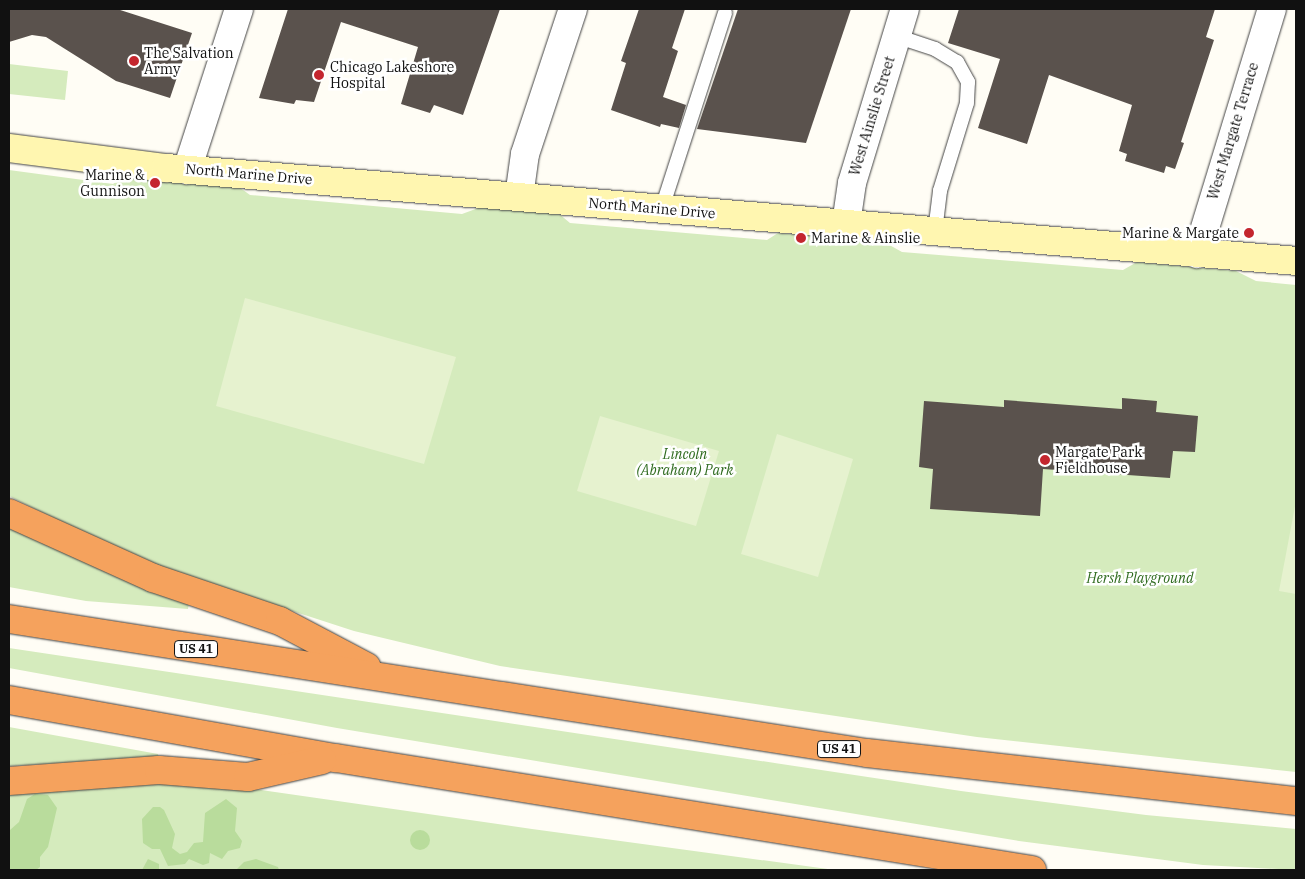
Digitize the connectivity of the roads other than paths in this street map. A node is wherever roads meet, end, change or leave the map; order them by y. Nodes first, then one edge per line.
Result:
1 (239, 9) edge
2 (573, 9) edge
3 (904, 9) edge
4 (1272, 9) edge
5 (725, 13) dead end
6 (896, 36) junction
7 (9, 148) edge
8 (187, 170) junction
9 (518, 197) junction
10 (662, 208) junction
11 (846, 224) junction
12 (935, 230) junction
13 (1197, 254) junction
14 (1296, 261) edge
15 (9, 513) edge
16 (9, 618) edge
17 (384, 676) junction
18 (9, 700) edge
19 (336, 758) junction
20 (9, 781) edge
21 (1296, 801) edge
22 (1032, 870) edge

1 - 8 street
2 - 9 street
3 - 6 street, West Ainslie Street
4 - 13 street, West Margate Terrace
5 - 10 lane
6 - 11 street, West Ainslie Street
6 - 12 lane
7 - 8 street, North Marine Drive
8 - 9 street, North Marine Drive
9 - 10 street, North Marine Drive
10 - 11 street, North Marine Drive
11 - 12 street, North Marine Drive
12 - 13 street, North Marine Drive
13 - 14 street, North Marine Drive
15 - 17 highway
16 - 17 highway, US 41
17 - 21 highway, US 41
18 - 19 highway
19 - 20 highway
19 - 22 highway

